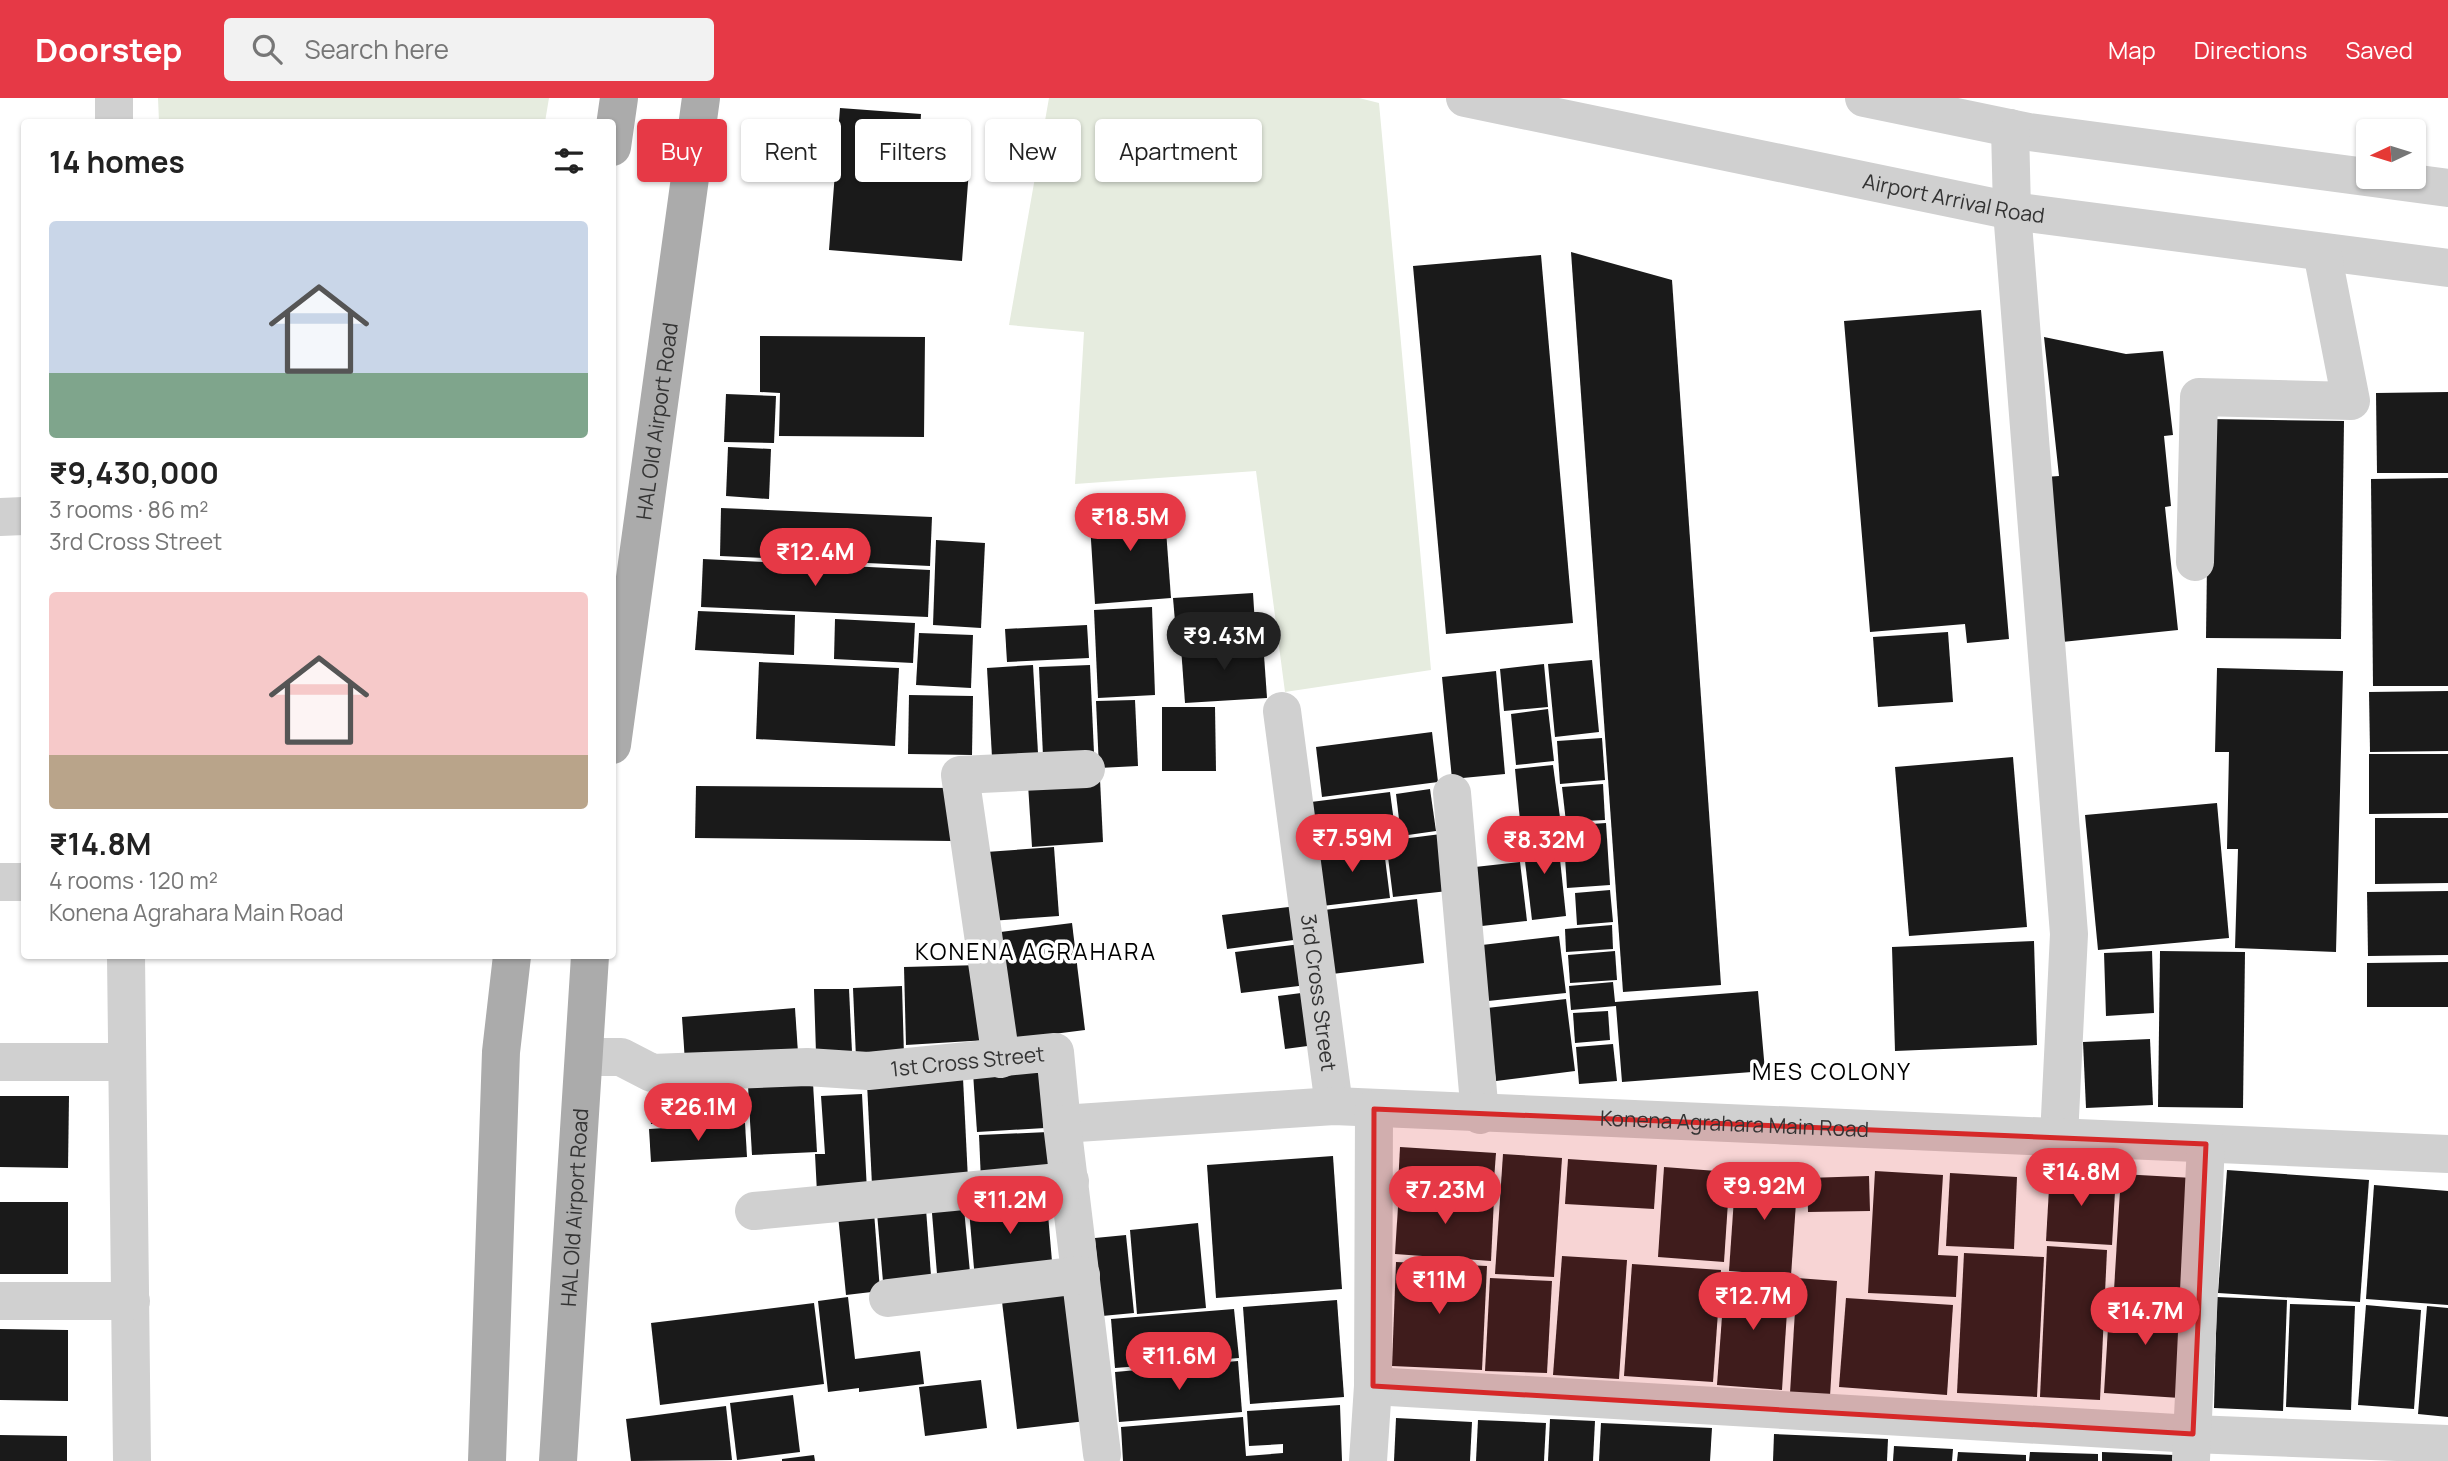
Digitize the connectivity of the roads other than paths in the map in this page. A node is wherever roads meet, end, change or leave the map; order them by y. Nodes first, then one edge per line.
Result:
1 (114, 98) edge
2 (619, 98) edge
3 (701, 98) edge
4 (1465, 98) edge
5 (1864, 98) edge
6 (114, 119) edge
7 (616, 119) edge
8 (2010, 128) junction
9 (2448, 188) edge
10 (2012, 211) junction
11 (2322, 252) junction
12 (2448, 268) edge
13 (21, 516) edge
14 (0, 517) edge
15 (2195, 562) dead end
16 (1282, 711) dead end
17 (616, 716) edge
18 (1086, 769) dead end
19 (1452, 793) dead end
20 (0, 882) edge
21 (21, 882) edge
22 (126, 959) edge
23 (512, 959) edge
24 (590, 959) edge
25 (584, 1057) junction
26 (1001, 1059) junction
27 (0, 1062) edge
28 (127, 1062) junction
29 (1334, 1106) junction
30 (1374, 1109) junction
31 (1480, 1115) junction
32 (1062, 1124) junction
33 (2059, 1137) junction
34 (2206, 1144) junction
35 (2448, 1154) edge
36 (1070, 1181) junction
37 (754, 1211) dead end
38 (1081, 1275) junction
39 (888, 1298) dead end
40 (0, 1301) edge
41 (131, 1301) junction
42 (1373, 1386) junction
43 (2448, 1444) edge
44 (2192, 1448) edge
45 (1102, 1454) dead end
46 (132, 1461) edge
47 (487, 1461) edge
48 (558, 1461) edge
49 (1368, 1461) edge

1 - 6 street
2 - 7 main road
3 - 17 main road, HAL Old Airport Road
4 - 10 street, Airport Arrival Road
5 - 8 street
8 - 9 street
8 - 10 street
10 - 11 street, Airport Arrival Road
10 - 33 street
11 - 12 street, Airport Arrival Road
11 - 15 street
13 - 14 street
16 - 29 street, 3rd Cross Street
18 - 26 street
19 - 31 street
20 - 21 street
22 - 28 street
23 - 47 main road
24 - 25 main road, HAL Old Airport Road
25 - 26 street, 1st Cross Street
25 - 48 main road, HAL Old Airport Road
26 - 32 street, 1st Cross Street
27 - 28 street
28 - 41 street
29 - 30 street
29 - 32 street
30 - 31 street, Konena Agrahara Main Road
30 - 42 street
31 - 33 street, Konena Agrahara Main Road
32 - 36 street
33 - 34 street, Konena Agrahara Main Road
34 - 35 street, Konena Agrahara Main Road
34 - 44 street
36 - 37 street
36 - 38 street
38 - 39 street
38 - 45 street
40 - 41 street
41 - 46 street
42 - 44 street
42 - 49 street
43 - 44 street

